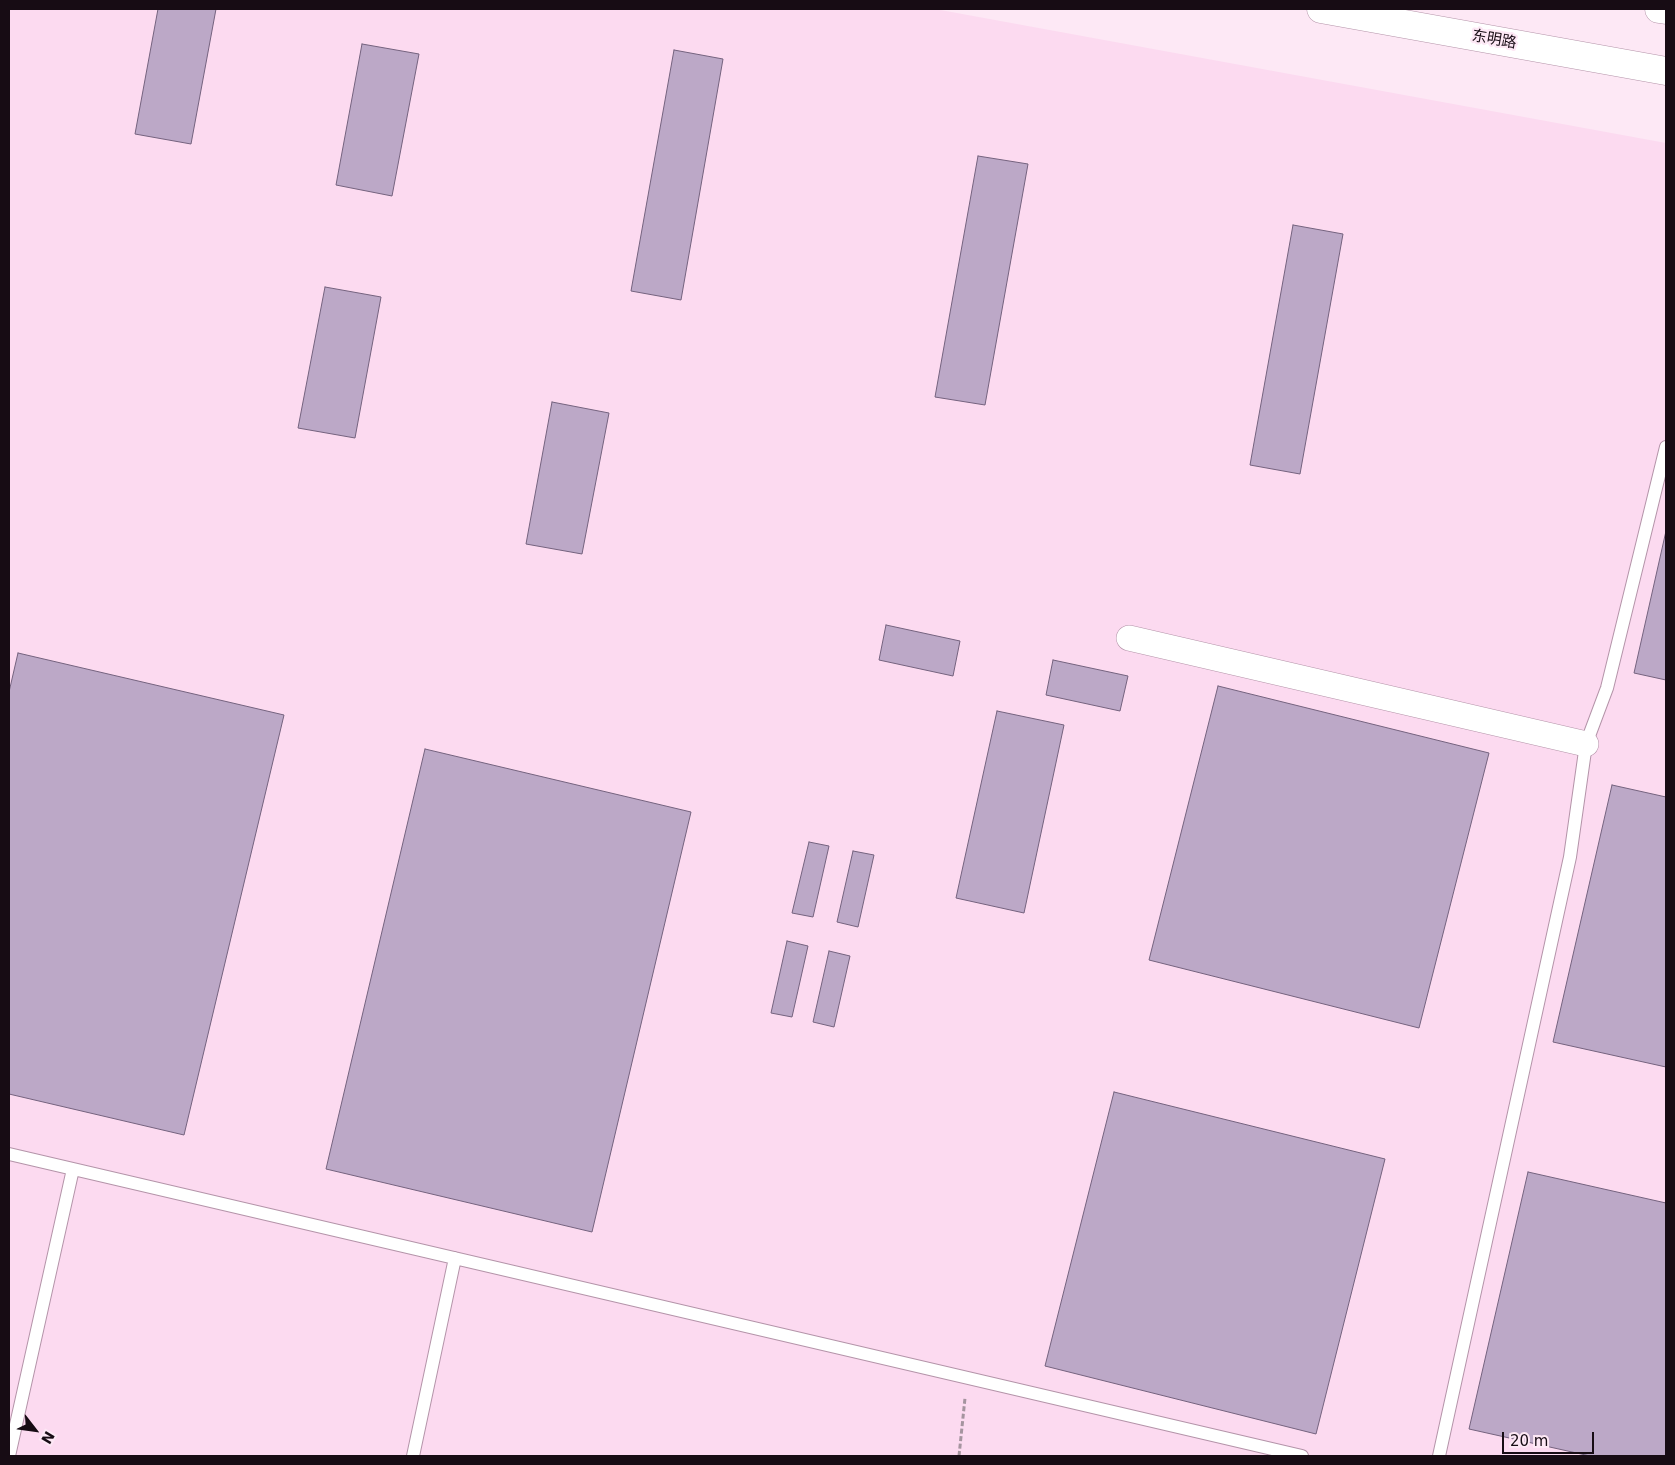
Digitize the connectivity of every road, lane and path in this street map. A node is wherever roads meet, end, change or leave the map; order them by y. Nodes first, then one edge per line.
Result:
1 (1321, 9) edge
2 (1659, 9) edge
3 (1666, 10) edge
4 (1666, 71) edge
5 (1666, 447) edge
6 (1129, 638) dead end
7 (1586, 744) junction
8 (9, 1154) edge
9 (73, 1169) junction
10 (455, 1258) junction
11 (966, 1378) junction
12 (9, 1456) edge
13 (413, 1456) edge
14 (959, 1456) edge
15 (1302, 1456) edge
16 (1439, 1456) edge

1 - 4 main road, 东明路
2 - 3 main road
5 - 7 lane
6 - 7 street
7 - 16 lane
8 - 9 lane
9 - 10 lane
9 - 12 lane
10 - 11 lane
10 - 13 lane
11 - 14 path
11 - 15 lane

